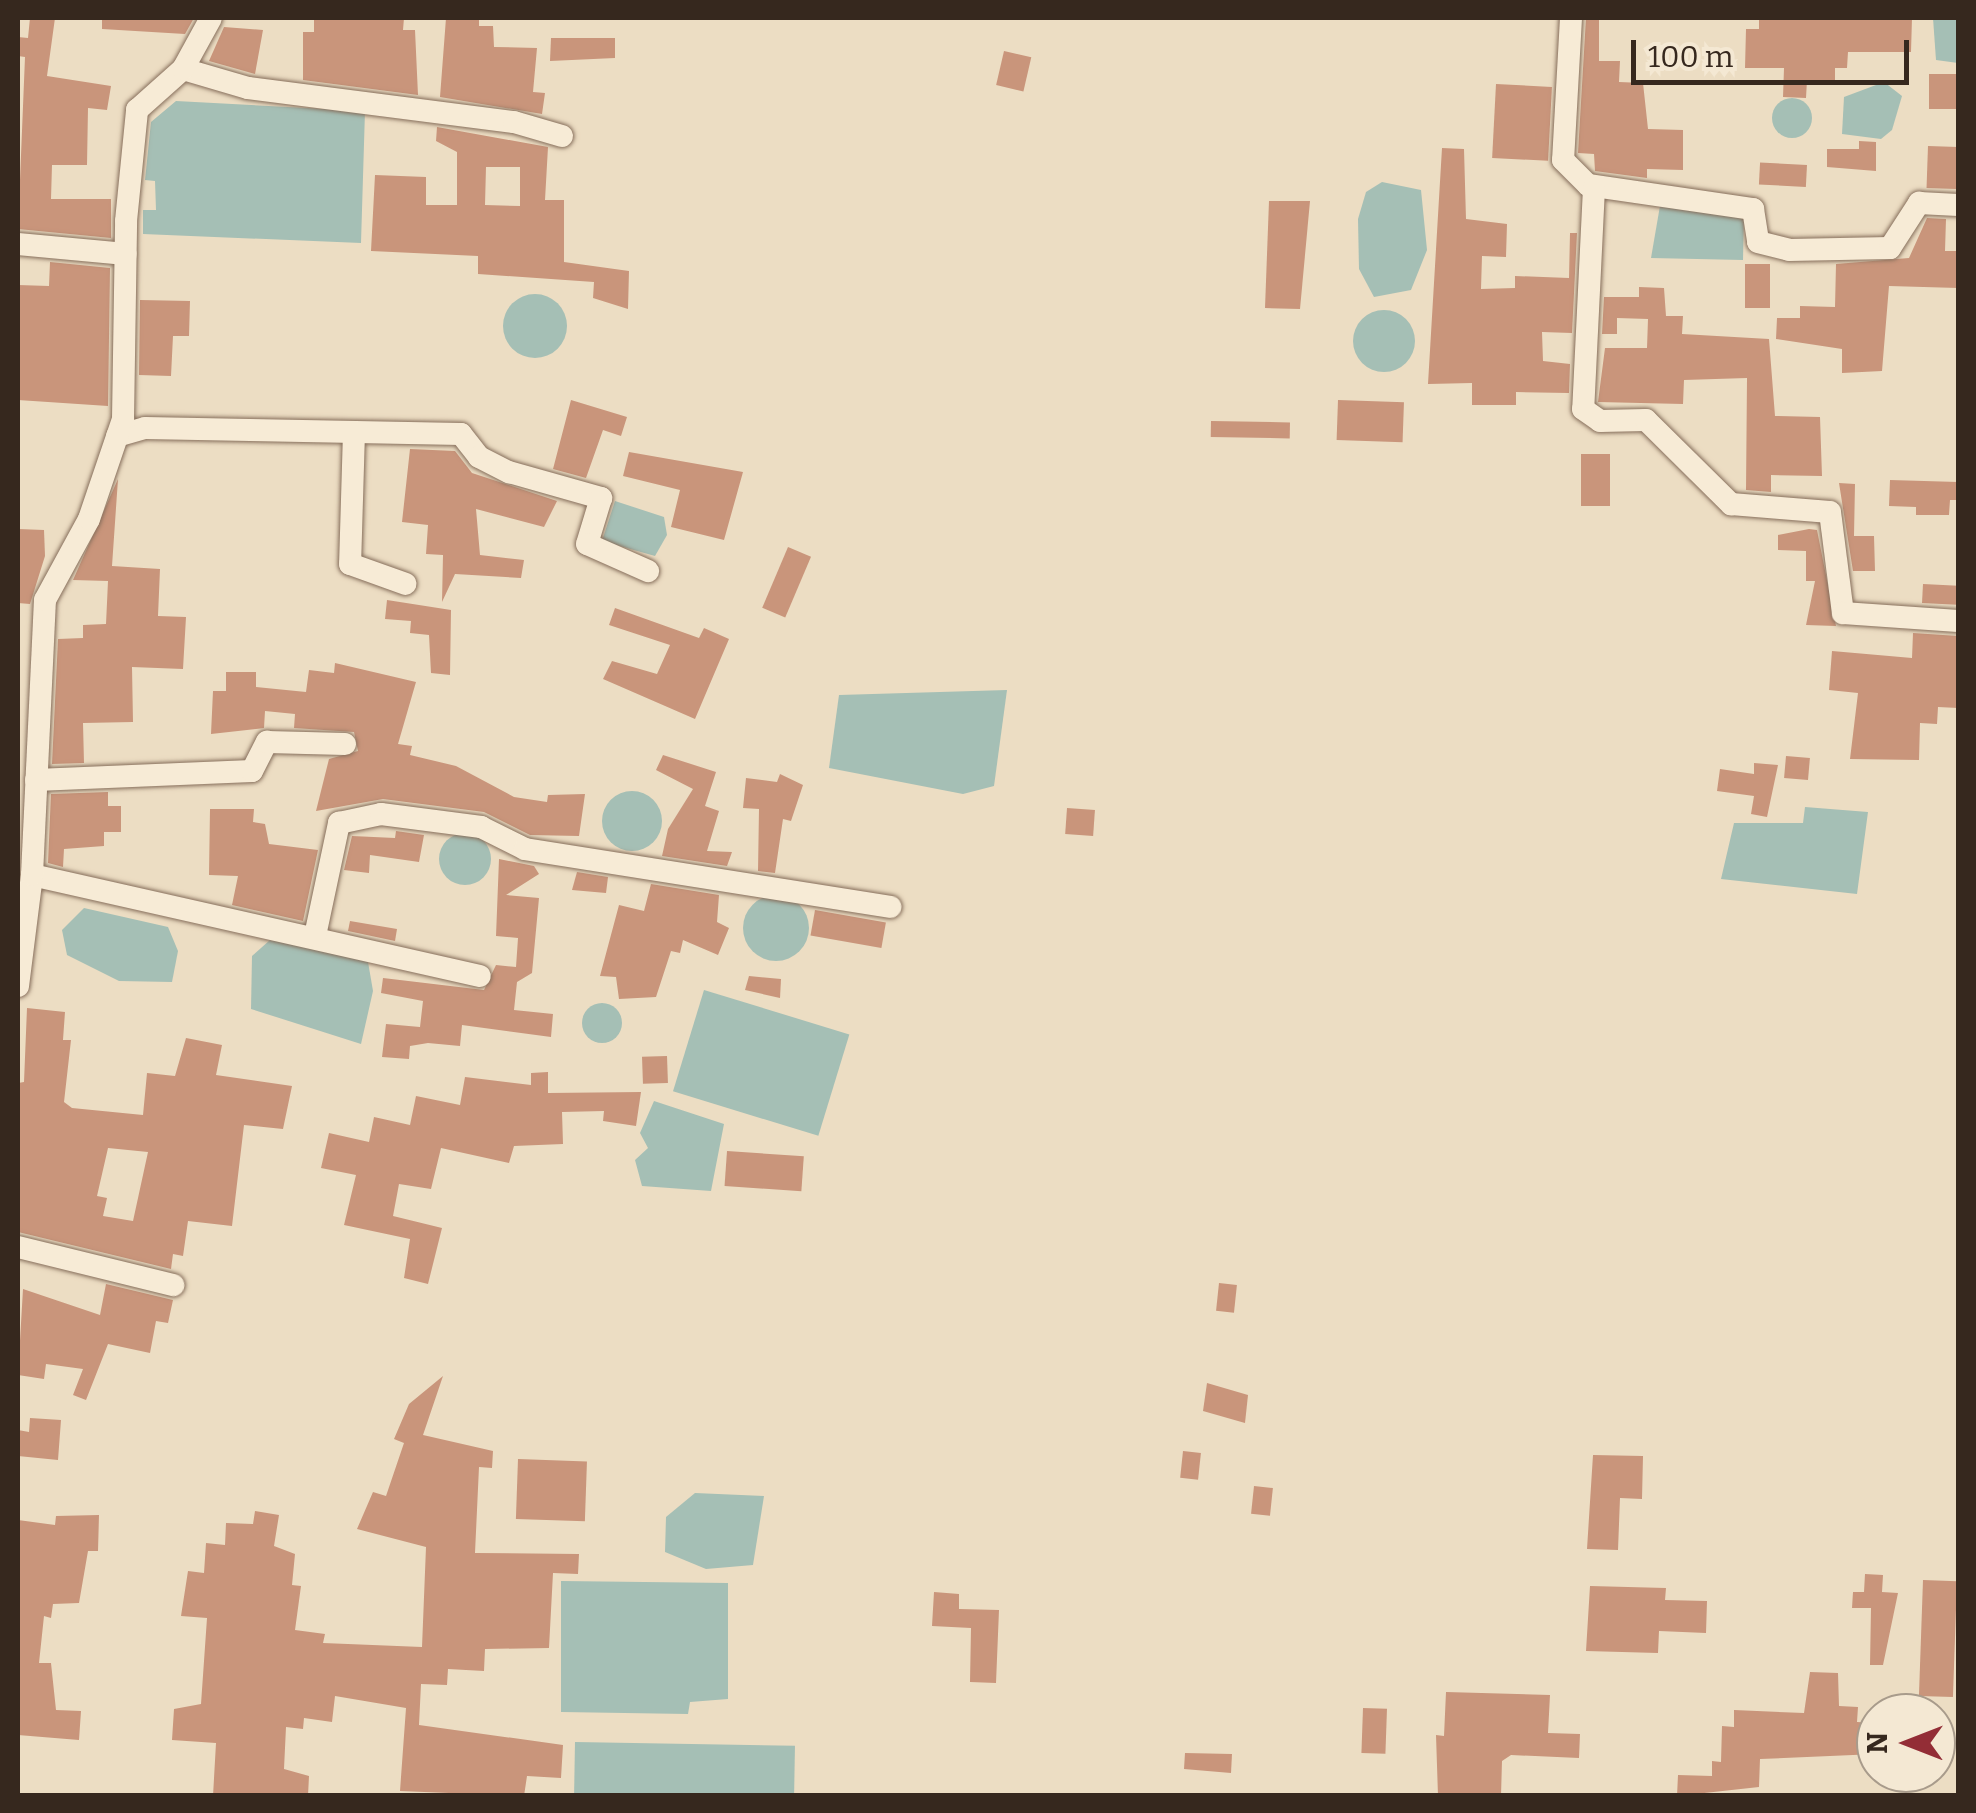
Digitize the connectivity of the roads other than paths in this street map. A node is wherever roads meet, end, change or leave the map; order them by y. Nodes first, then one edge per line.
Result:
1 (211, 18) edge
2 (1571, 18) edge
3 (184, 69) junction
4 (562, 136) dead end
5 (1594, 188) junction
6 (1958, 205) edge
7 (18, 244) edge
8 (126, 254) junction
9 (354, 432) junction
10 (117, 436) junction
11 (648, 570) dead end
12 (406, 584) dead end
13 (1958, 621) edge
14 (18, 718) edge
15 (38, 731) junction
16 (345, 744) dead end
17 (36, 780) junction
18 (32, 874) junction
19 (890, 907) dead end
20 (316, 936) junction
21 (20, 946) edge
22 (480, 976) dead end
23 (18, 986) edge
24 (18, 1247) edge
25 (173, 1285) dead end

1 - 3 street
2 - 5 street
3 - 4 street
3 - 8 street
5 - 6 street
5 - 13 street
7 - 8 street
8 - 10 street
9 - 10 street
9 - 11 street
9 - 12 street
10 - 15 street
14 - 15 street
15 - 17 street
16 - 17 street
17 - 18 street
18 - 20 street
18 - 21 street
19 - 20 street
20 - 22 street
21 - 23 street
24 - 25 street

